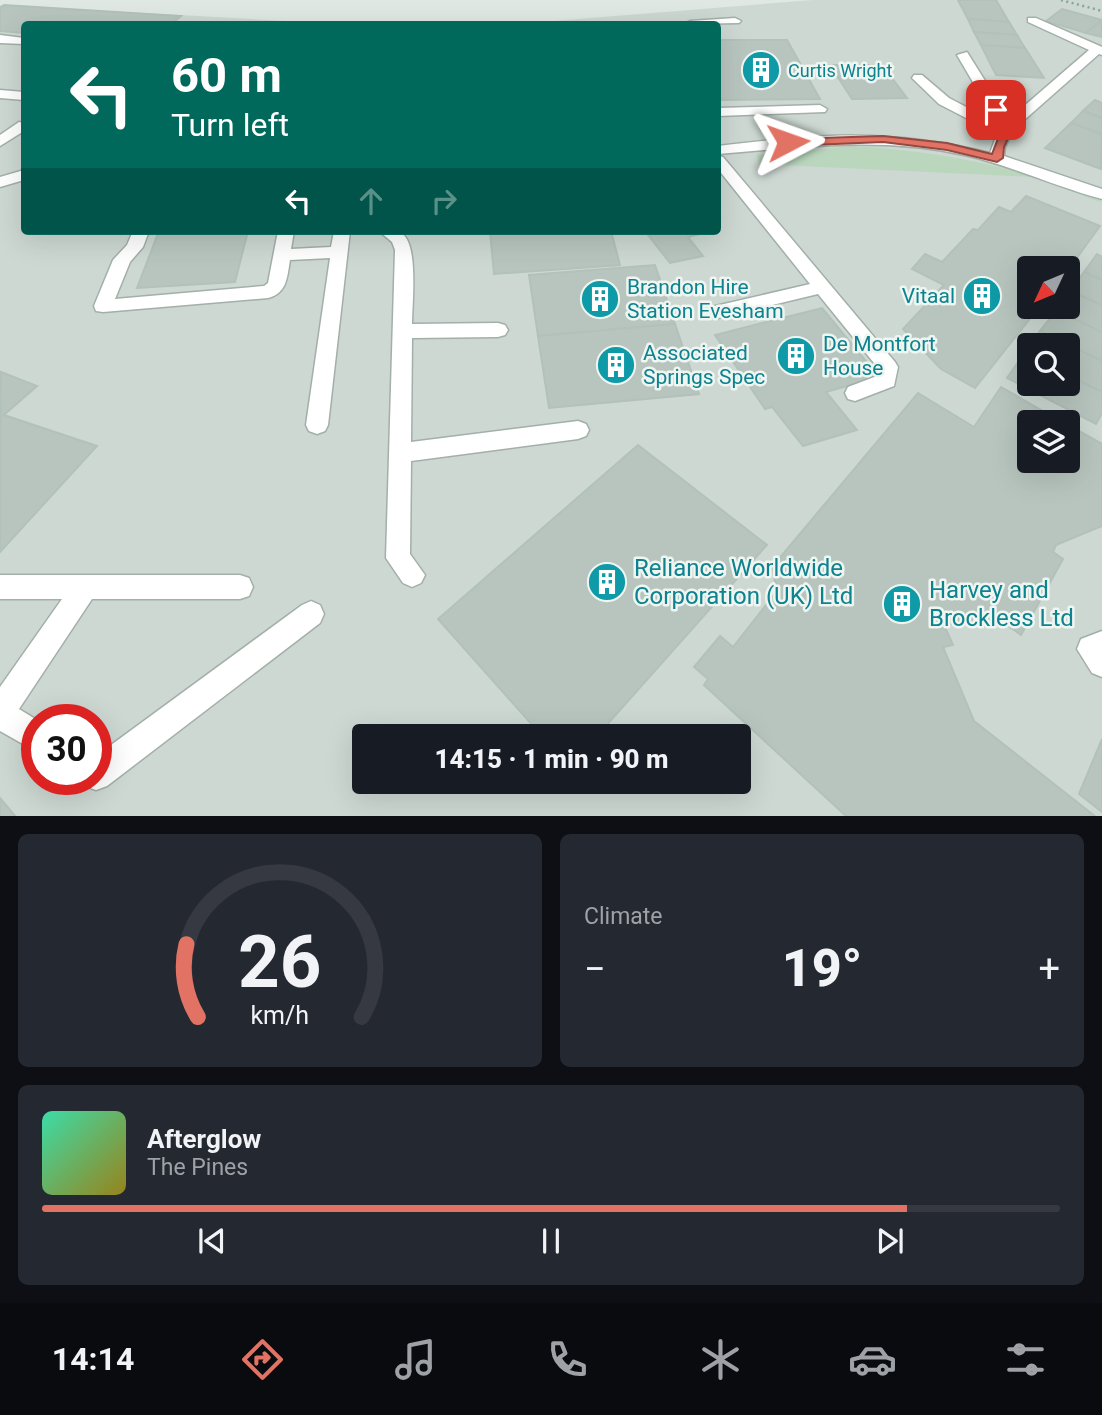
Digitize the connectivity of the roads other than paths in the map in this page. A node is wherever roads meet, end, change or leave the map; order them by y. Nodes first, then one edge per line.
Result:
1 (1032, 20) dead end
2 (735, 21) dead end
3 (721, 22) edge
4 (0, 39) edge
5 (21, 41) edge
6 (1099, 50) edge
7 (963, 55) dead end
8 (918, 78) dead end
9 (0, 94) edge
10 (21, 96) edge
11 (820, 109) dead end
12 (721, 112) edge
13 (0, 125) edge
14 (21, 126) edge
15 (21, 127) edge
16 (1006, 130) junction
17 (0, 142) edge
18 (721, 150) edge
19 (997, 158) junction
20 (721, 164) edge
21 (21, 176) edge
22 (0, 182) edge
23 (1102, 194) edge
24 (140, 235) edge
25 (285, 235) edge
26 (341, 235) edge
27 (393, 235) edge
28 (339, 252) junction
29 (282, 255) junction
30 (821, 287) junction
31 (718, 312) dead end
32 (498, 330) dead end
33 (402, 331) junction
34 (855, 393) dead end
35 (317, 425) dead end
36 (578, 430) dead end
37 (400, 453) junction
38 (412, 575) dead end
39 (240, 586) dead end
40 (0, 587) edge
41 (85, 588) junction
42 (311, 614) dead end
43 (1102, 645) edge
44 (1102, 663) edge
45 (0, 713) edge
46 (21, 727) edge
47 (112, 763) edge

1 - 6 street
2 - 3 street
4 - 5 street
6 - 16 street
7 - 16 street
8 - 16 street
9 - 10 street
11 - 12 street
13 - 14 street
15 - 17 street
16 - 19 street
18 - 19 street
19 - 23 street
20 - 30 street
21 - 22 street
24 - 29 street
25 - 29 street
26 - 28 street
27 - 33 street
28 - 29 street
28 - 35 street
30 - 31 street
30 - 34 street
32 - 33 street
33 - 37 street
36 - 37 street
37 - 38 street
39 - 41 street
40 - 41 street
41 - 45 street
42 - 47 street
43 - 44 street
45 - 46 street

